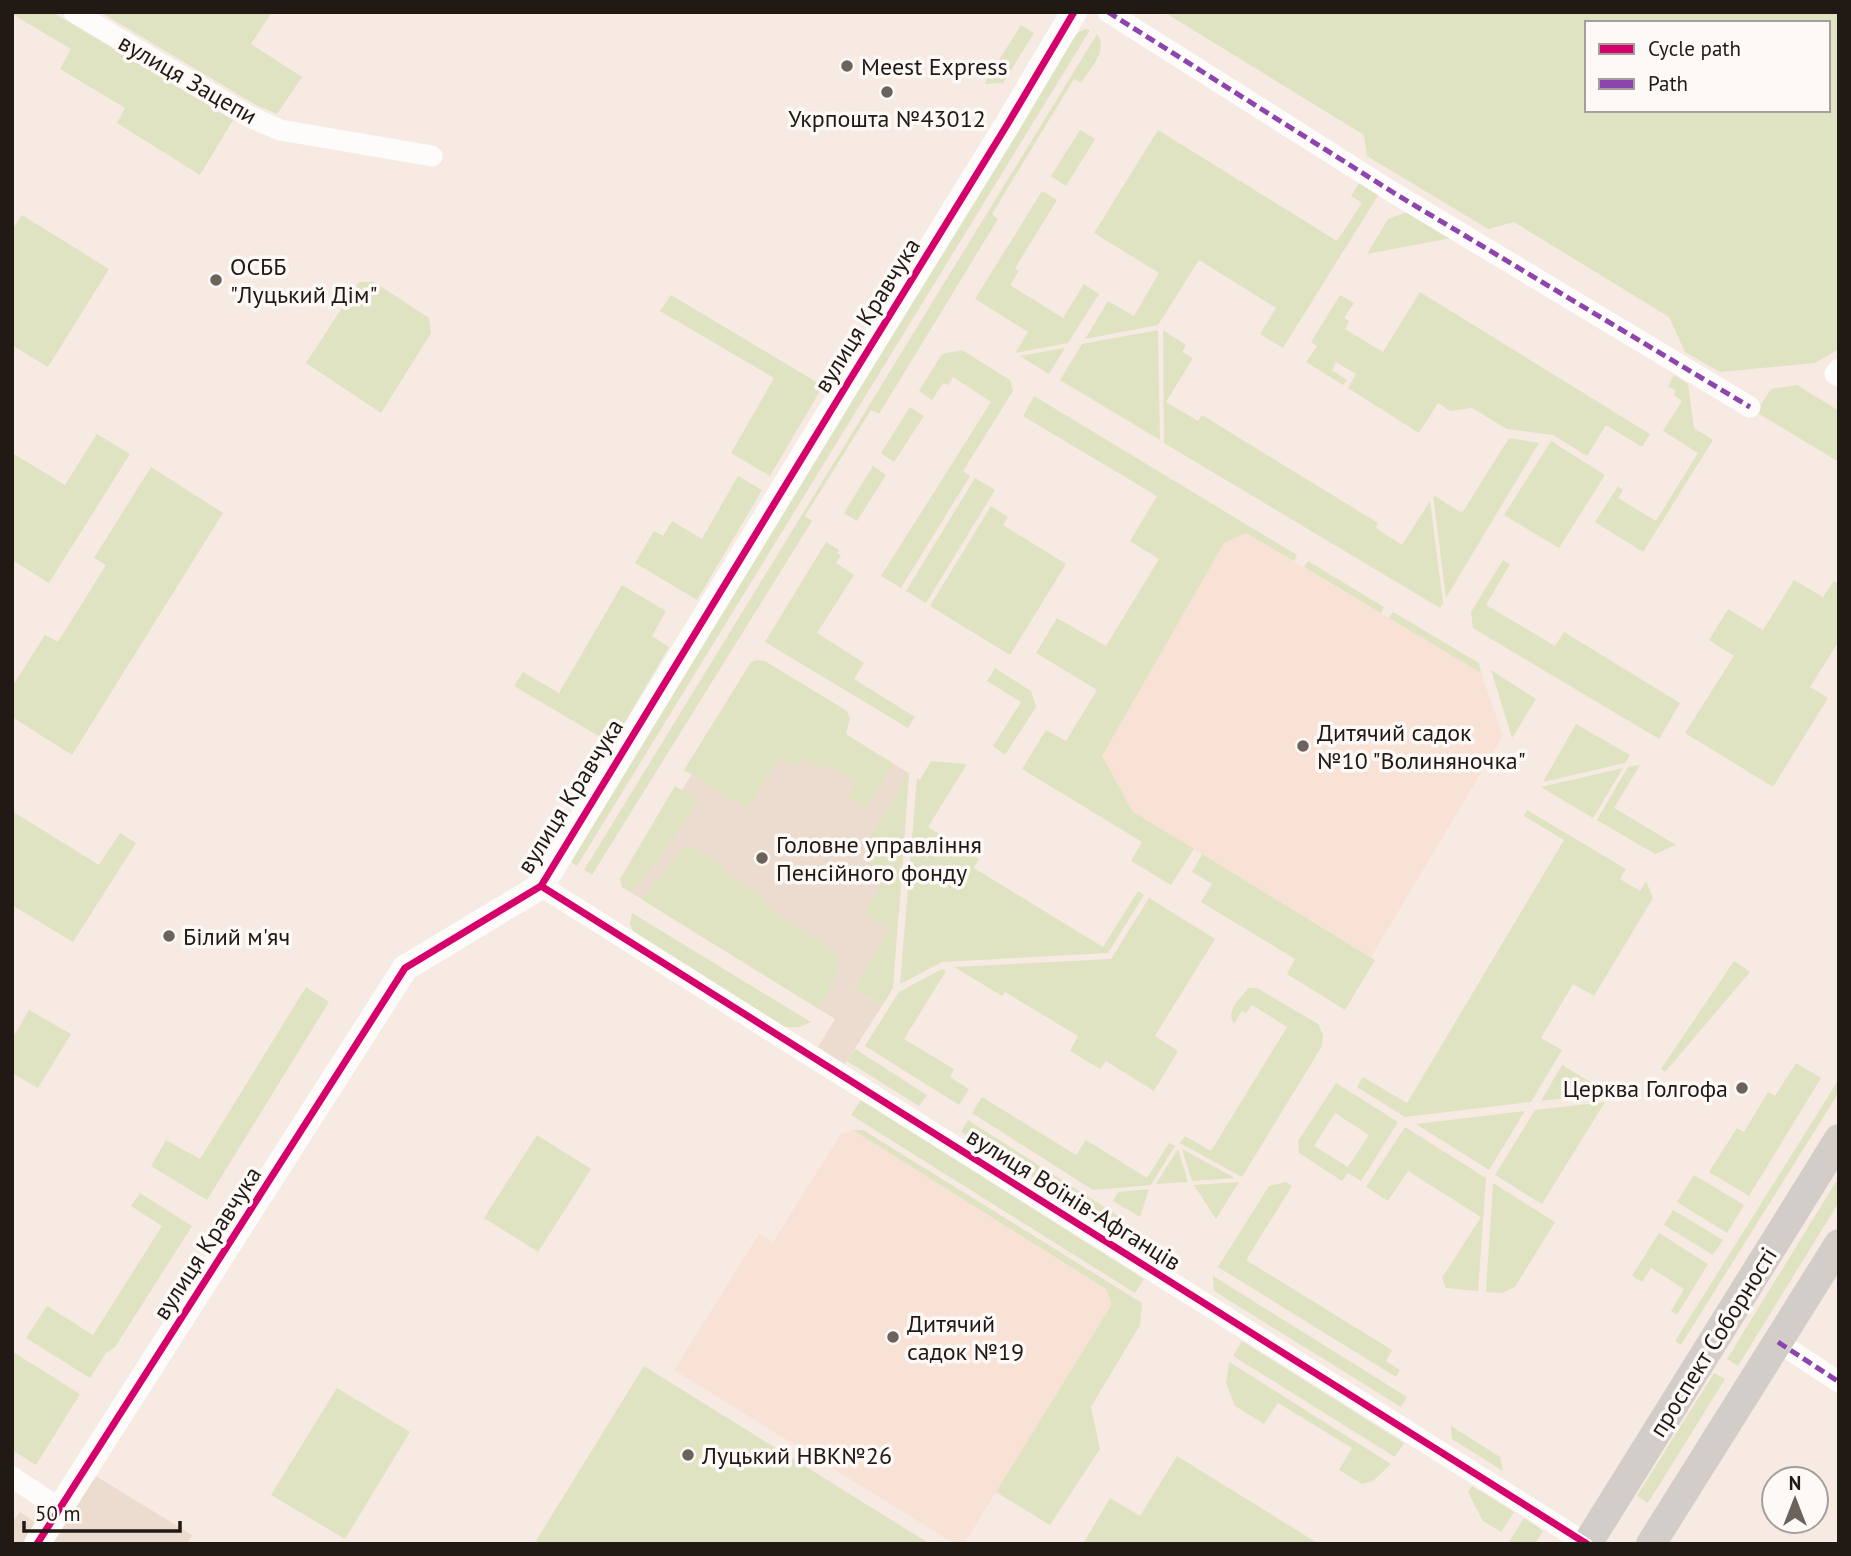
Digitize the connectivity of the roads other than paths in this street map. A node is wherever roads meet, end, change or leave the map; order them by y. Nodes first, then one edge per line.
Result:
1 (74, 12) edge
2 (1074, 12) edge
3 (1108, 12) edge
4 (432, 156) dead end
5 (1839, 369) edge
6 (1839, 376) edge
7 (1750, 407) dead end
8 (541, 886) junction
9 (1839, 1139) edge
10 (1839, 1244) edge
11 (1778, 1342) junction
12 (1839, 1382) edge
13 (12, 1477) edge
14 (60, 1509) junction
15 (37, 1544) edge
16 (1587, 1544) edge
17 (1651, 1544) edge

1 - 4 street, вулиця Зацепи
2 - 8 street, вулиця Кравчука
3 - 7 street
5 - 6 street
8 - 14 street, вулиця Кравчука
8 - 16 street, вулиця Воїнів-Афганців
9 - 16 main road, проспект Соборності
10 - 11 main road
11 - 12 street
11 - 17 main road
13 - 14 street
14 - 15 street, вулиця Кравчука

